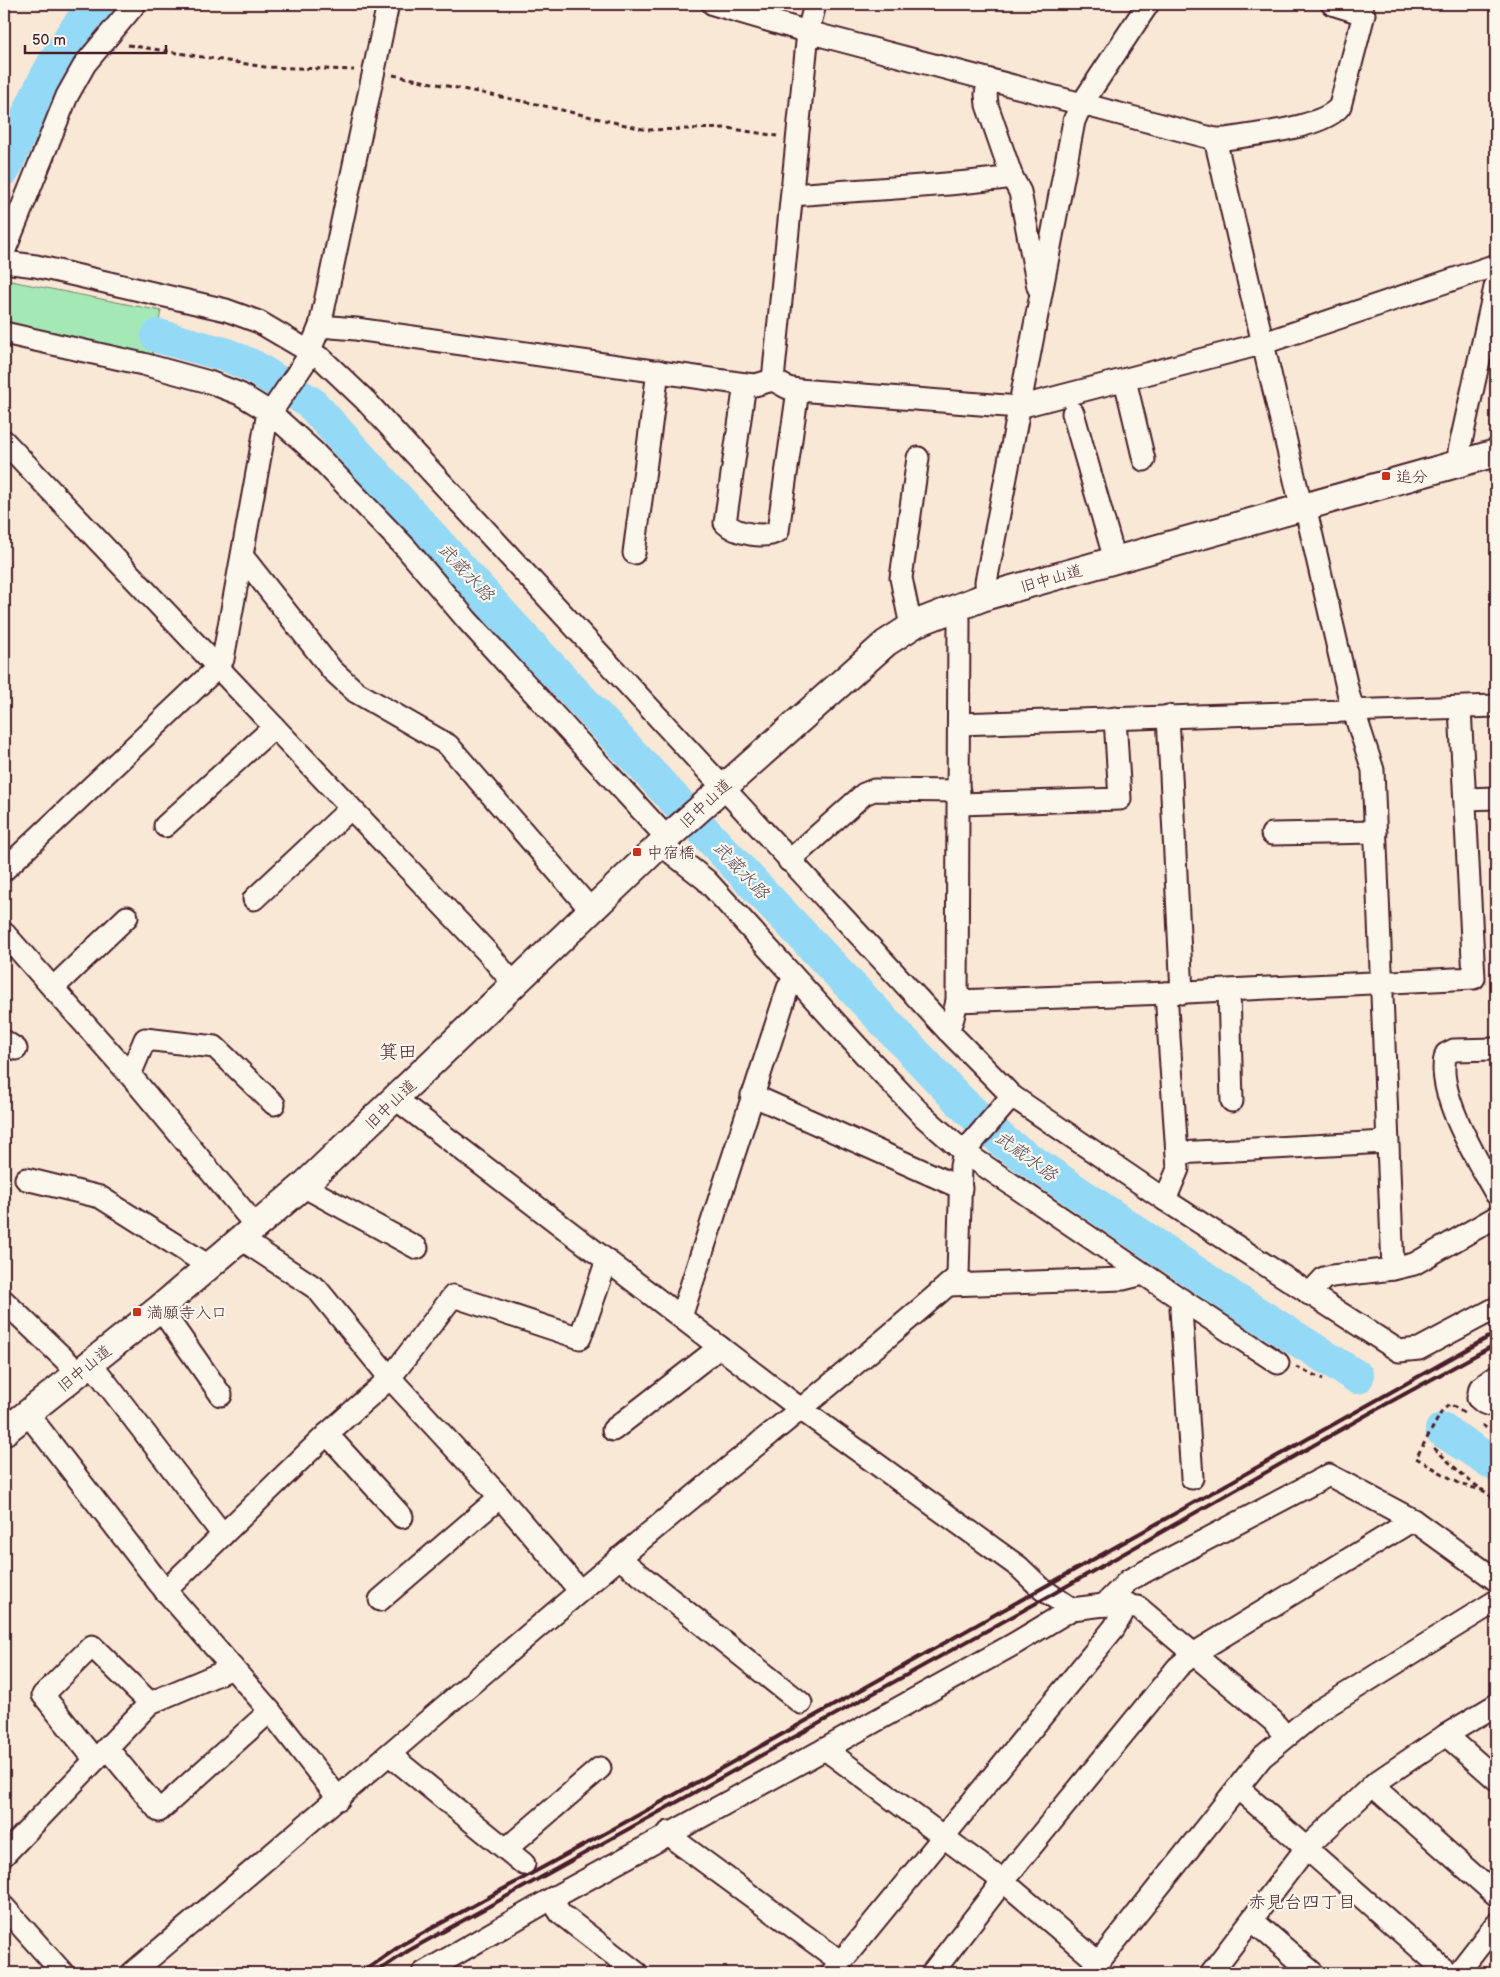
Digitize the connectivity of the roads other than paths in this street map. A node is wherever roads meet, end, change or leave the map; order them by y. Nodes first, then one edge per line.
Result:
1 (135, 4) edge
2 (388, 4) edge
3 (713, 4) edge
4 (815, 4) edge
5 (1148, 4) edge
6 (1332, 4) edge
7 (763, 11) edge
8 (808, 32) junction
9 (989, 80) junction
10 (1081, 105) junction
11 (1215, 139) junction
12 (1012, 177) junction
13 (792, 195) junction
14 (4, 252) edge
15 (4, 262) edge
16 (1496, 265) edge
17 (1496, 283) edge
18 (1040, 295) junction
19 (320, 326) junction
20 (4, 334) edge
21 (1262, 344) junction
22 (307, 358) junction
23 (658, 371) junction
24 (773, 380) junction
25 (1125, 380) junction
26 (745, 384) junction
27 (798, 390) junction
28 (1019, 407) junction
29 (273, 408) junction
30 (1072, 413) dead end
31 (4, 440) edge
32 (1496, 453) edge
33 (918, 458) dead end
34 (1144, 460) dead end
35 (1459, 464) junction
36 (1303, 508) junction
37 (634, 553) dead end
38 (243, 557) junction
39 (1115, 560) junction
40 (987, 596) junction
41 (957, 608) junction
42 (911, 626) junction
43 (218, 667) junction
44 (1496, 706) edge
45 (1460, 708) junction
46 (1356, 710) junction
47 (1168, 716) junction
48 (1115, 718) junction
49 (960, 724) junction
50 (274, 726) junction
51 (718, 790) junction
52 (959, 798) junction
53 (1496, 798) edge
54 (1465, 799) junction
55 (350, 809) junction
56 (165, 826) dead end
57 (1376, 832) junction
58 (1272, 834) dead end
59 (666, 838) junction
60 (789, 861) junction
61 (4, 870) edge
62 (254, 899) dead end
63 (590, 910) junction
64 (127, 917) dead end
65 (4, 933) edge
66 (795, 978) junction
67 (1381, 982) junction
68 (512, 983) junction
69 (53, 988) junction
70 (1229, 990) junction
71 (1174, 993) junction
72 (957, 1001) junction
73 (948, 1031) junction
74 (1496, 1049) edge
75 (130, 1075) junction
76 (752, 1095) junction
77 (396, 1100) junction
78 (1232, 1100) dead end
79 (1006, 1101) junction
80 (274, 1104) dead end
81 (1386, 1142) junction
82 (968, 1147) junction
83 (1177, 1152) junction
84 (26, 1179) dead end
85 (303, 1186) junction
86 (961, 1188) junction
87 (1496, 1194) edge
88 (1165, 1200) junction
89 (1496, 1217) edge
90 (248, 1232) junction
91 (417, 1248) dead end
92 (607, 1260) junction
93 (210, 1266) junction
94 (1393, 1269) junction
95 (1143, 1274) junction
96 (948, 1285) junction
97 (1309, 1294) junction
98 (4, 1300) edge
99 (1182, 1300) junction
100 (160, 1308) junction
101 (1496, 1308) edge
102 (681, 1317) junction
103 (720, 1347) junction
104 (1285, 1364) road end
105 (85, 1368) junction
106 (1496, 1376) edge
107 (390, 1378) junction
108 (221, 1395) dead end
109 (1496, 1407) edge
110 (802, 1410) junction
111 (28, 1414) junction
112 (613, 1430) dead end
113 (4, 1432) edge
114 (327, 1434) junction
115 (1192, 1478) dead end
116 (500, 1497) junction
117 (402, 1517) dead end
118 (1413, 1520) junction
119 (223, 1535) junction
120 (619, 1558) junction
121 (1496, 1580) edge
122 (165, 1591) junction
123 (580, 1591) junction
124 (380, 1600) dead end
125 (1496, 1601) edge
126 (1128, 1604) junction
127 (1104, 1605) junction
128 (1072, 1609) junction
129 (1195, 1654) junction
130 (233, 1668) junction
131 (150, 1703) junction
132 (801, 1703) dead end
133 (1496, 1705) edge
134 (270, 1711) junction
135 (1446, 1735) junction
136 (1285, 1736) junction
137 (825, 1749) junction
138 (101, 1754) junction
139 (390, 1755) junction
140 (600, 1768) dead end
141 (1496, 1779) edge
142 (1375, 1783) junction
143 (1238, 1788) junction
144 (339, 1799) junction
145 (670, 1832) junction
146 (944, 1837) junction
147 (1307, 1847) junction
148 (506, 1849) junction
149 (4, 1855) edge
150 (524, 1864) dead end
151 (1002, 1881) junction
152 (1496, 1895) edge
153 (551, 1899) junction
154 (4, 1907) edge
155 (1252, 1920) junction
156 (1496, 1924) edge
157 (836, 1968) edge
158 (1095, 1968) edge
159 (63, 1973) edge
160 (132, 1973) edge
161 (423, 1973) edge
162 (637, 1973) edge
163 (932, 1973) edge
164 (1211, 1973) edge
165 (1313, 1973) edge
166 (1448, 1973) edge
167 (1458, 1973) edge

1 - 14 street
2 - 19 street
3 - 7 street
4 - 8 street
5 - 10 street
6 - 11 street
7 - 8 street
8 - 9 street
8 - 13 street
9 - 10 street
9 - 12 street
10 - 11 street
10 - 18 street
11 - 21 street
12 - 13 street
12 - 18 street
13 - 24 street
15 - 22 street
16 - 21 street
17 - 35 street
18 - 28 street
19 - 22 street
19 - 23 street
20 - 29 street
21 - 25 street
21 - 36 street
22 - 29 street
22 - 51 street
23 - 26 street
23 - 37 street
24 - 26 street
24 - 27 street
25 - 28 street
25 - 34 street
26 - 27 street
27 - 28 street
28 - 40 street
29 - 38 street
29 - 59 street
30 - 39 street
31 - 43 street
32 - 35 main road, 旧中山道
33 - 42 street
35 - 36 main road, 旧中山道
36 - 39 main road, 旧中山道
36 - 46 street
38 - 43 street
38 - 63 street
39 - 40 main road, 旧中山道
40 - 41 main road, 旧中山道
41 - 42 main road, 旧中山道
41 - 49 street
42 - 51 main road, 旧中山道
43 - 50 street
43 - 61 street
44 - 45 street
45 - 46 street
45 - 54 street
46 - 47 street
46 - 57 street
47 - 48 street
47 - 71 street
48 - 49 street
48 - 52 street
49 - 52 street
50 - 55 street
50 - 56 street
51 - 59 main road, 旧中山道
51 - 60 street
52 - 60 street
52 - 72 street
53 - 54 street
54 - 67 street
55 - 62 street
55 - 68 street
57 - 58 street
57 - 67 street
59 - 63 main road, 旧中山道
59 - 66 street
60 - 73 street
63 - 68 main road, 旧中山道
64 - 69 street
65 - 69 street
66 - 76 street
66 - 82 street
67 - 70 street
67 - 81 street
68 - 77 main road, 旧中山道
69 - 75 street
70 - 71 street
70 - 78 street
71 - 72 street
71 - 83 street
72 - 73 street
73 - 79 street
74 - 87 street
75 - 80 street
75 - 90 street
76 - 86 street
76 - 102 street
77 - 85 main road, 旧中山道
77 - 92 street
79 - 82 street
79 - 88 street
81 - 83 street
81 - 94 street
82 - 86 street
82 - 95 street
83 - 88 street
84 - 93 street
85 - 90 main road, 旧中山道
85 - 91 street
86 - 96 street
88 - 97 street
89 - 94 street
90 - 93 main road, 旧中山道
90 - 107 street
92 - 102 street
92 - 107 street
93 - 100 main road, 旧中山道
94 - 97 street
95 - 96 street
95 - 99 street
96 - 110 street
97 - 101 street
98 - 105 street
99 - 104 street
99 - 115 street
100 - 105 main road, 旧中山道
100 - 108 street
102 - 103 street
103 - 110 street
103 - 112 street
105 - 111 main road, 旧中山道
105 - 119 street
106 - 109 street
107 - 114 street
107 - 116 street
110 - 120 street
110 - 128 street
111 - 113 main road, 旧中山道
111 - 122 street
114 - 117 street
114 - 119 street
116 - 123 street
116 - 124 street
118 - 121 street
118 - 127 street
118 - 129 street
119 - 122 street
120 - 123 street
120 - 132 street
122 - 130 street
123 - 139 street
125 - 136 street
126 - 127 street
126 - 129 street
126 - 146 street
127 - 128 street
128 - 137 street
129 - 136 street
129 - 151 street
130 - 131 street
130 - 134 street
131 - 138 street
131 - 138 street
133 - 135 street
134 - 138 street
134 - 144 street
135 - 141 street
135 - 142 street
136 - 143 street
137 - 145 street
137 - 146 street
138 - 149 street
139 - 144 street
139 - 148 street
140 - 148 street
142 - 147 street
142 - 152 street
143 - 147 street
143 - 158 street
144 - 160 street
145 - 153 street
145 - 157 street
146 - 151 street
146 - 157 street
147 - 155 street
147 - 166 street
148 - 150 street
151 - 158 street
151 - 163 street
153 - 161 street
153 - 162 street
154 - 159 street
155 - 164 street
155 - 165 street
156 - 167 street

